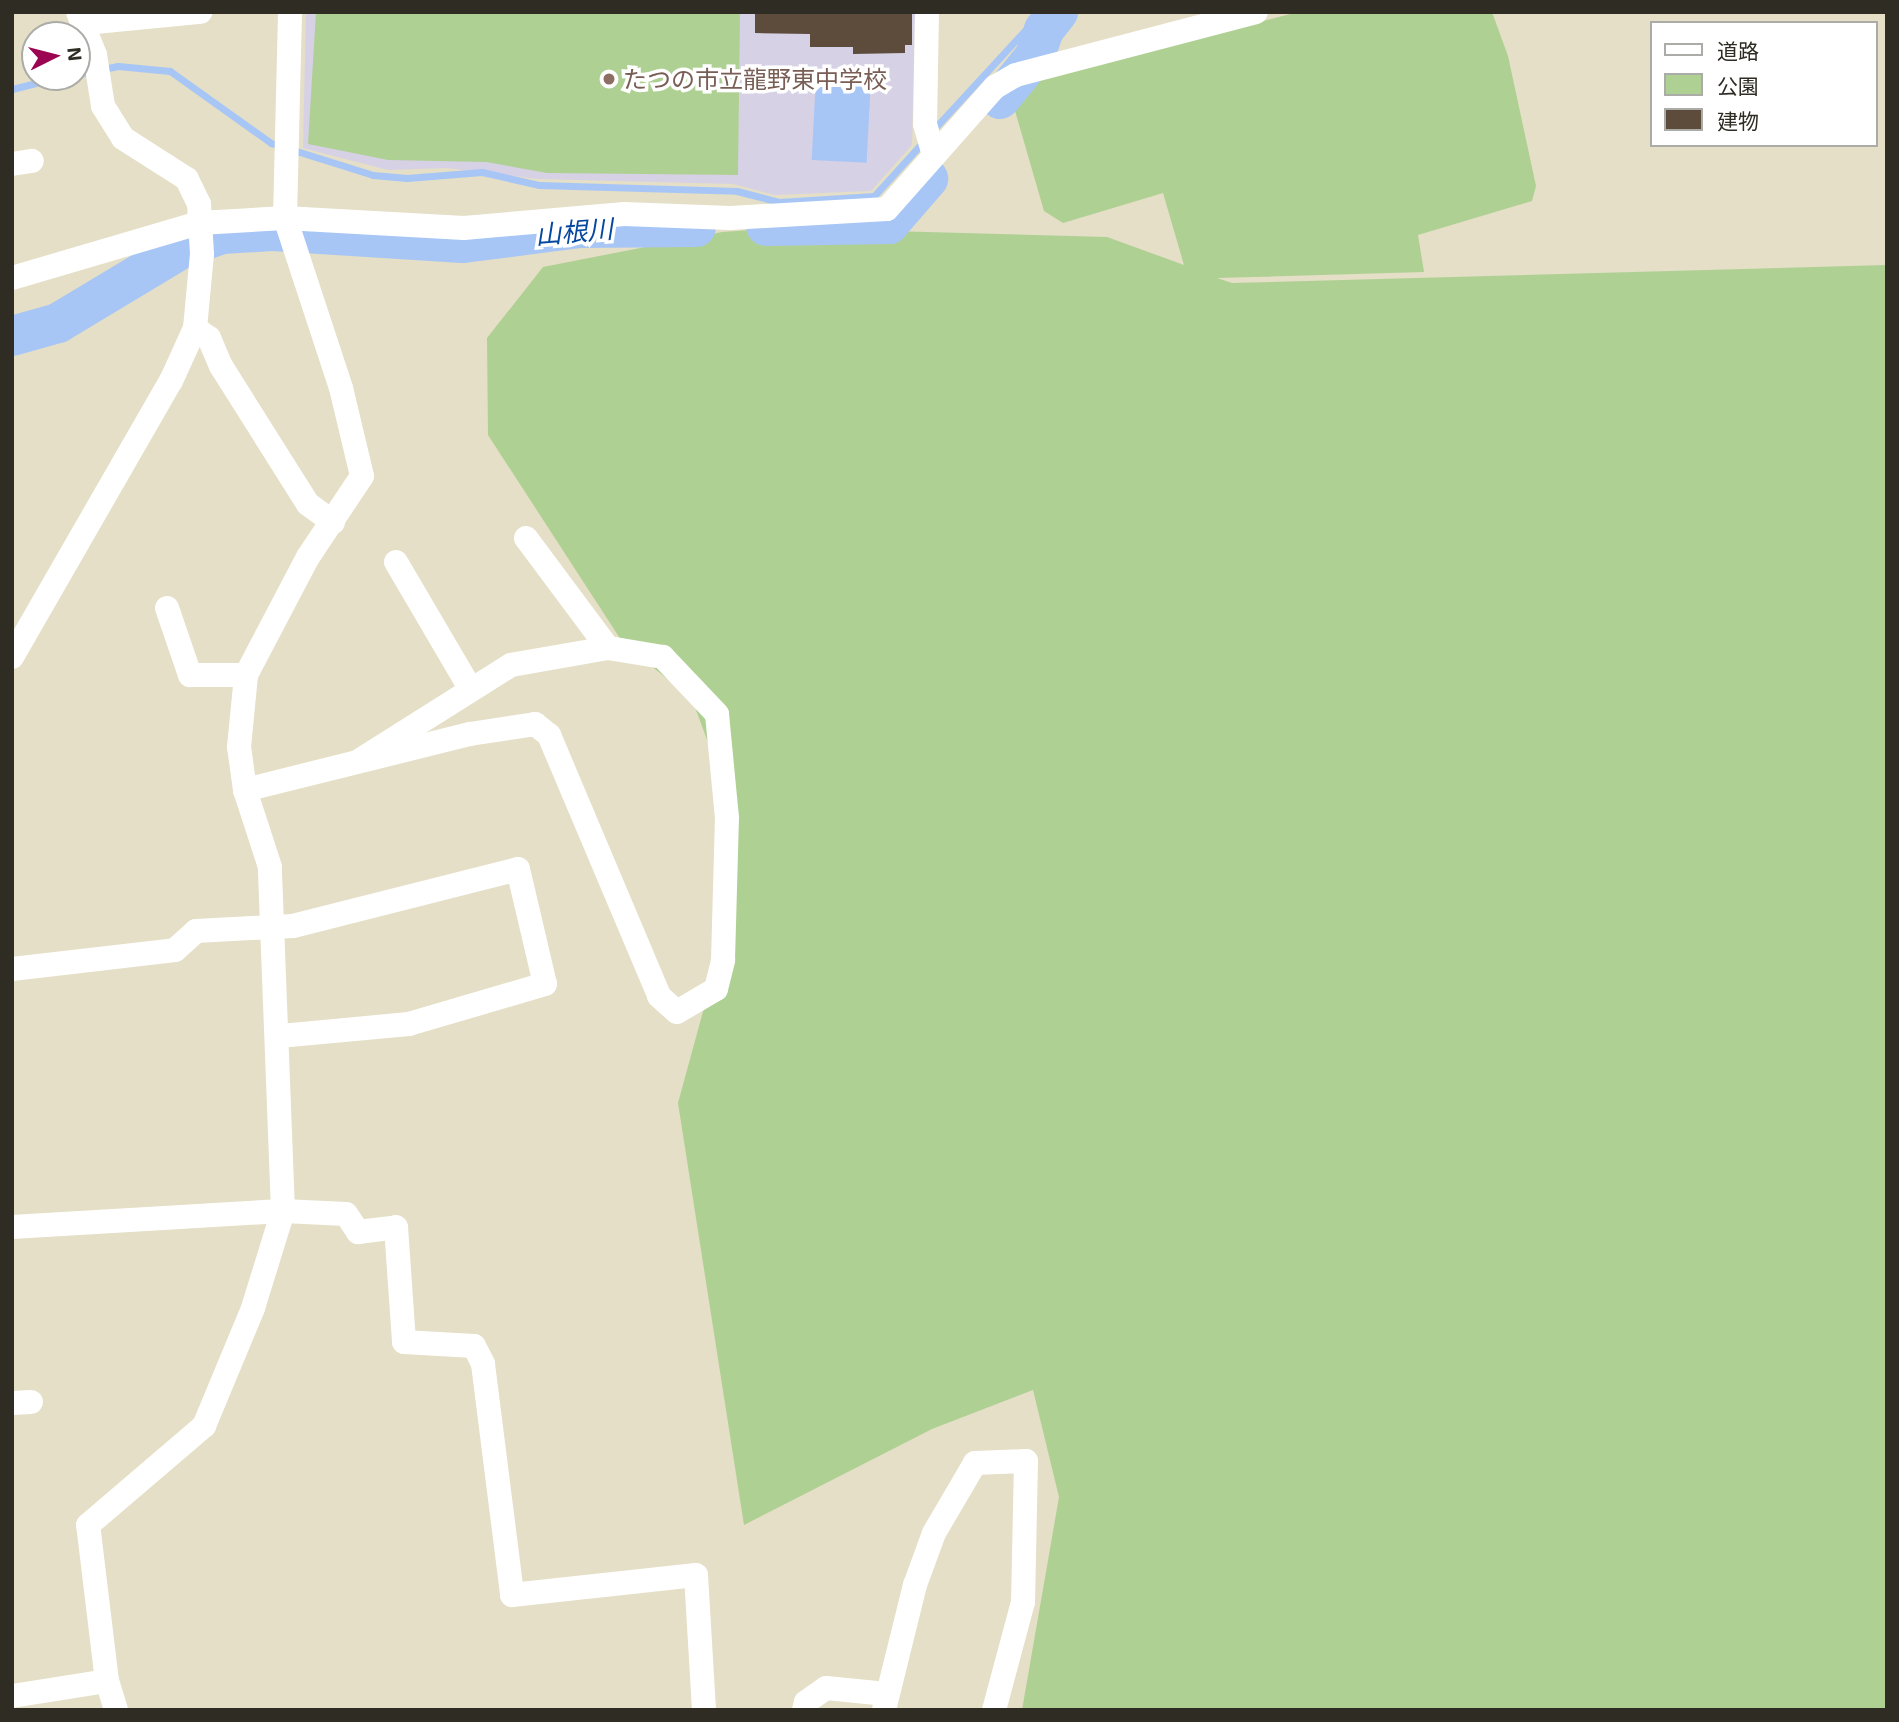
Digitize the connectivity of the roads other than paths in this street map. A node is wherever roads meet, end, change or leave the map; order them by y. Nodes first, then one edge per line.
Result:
1 (200, 12) edge
2 (290, 12) edge
3 (927, 12) edge
4 (1256, 12) edge
5 (147, 15) edge
6 (81, 18) edge
7 (934, 155) junction
8 (285, 218) junction
9 (200, 237) junction
10 (12, 278) edge
11 (195, 328) junction
12 (333, 522) junction
13 (526, 538) dead end
14 (396, 562) dead end
15 (167, 608) dead end
16 (608, 648) junction
17 (12, 657) edge
18 (246, 675) junction
19 (471, 690) junction
20 (360, 760) junction
21 (245, 790) junction
22 (274, 929) junction
23 (12, 969) edge
24 (279, 1036) junction
25 (284, 1211) junction
26 (12, 1227) edge
27 (107, 1681) junction
28 (12, 1696) edge
29 (885, 1702) edge
30 (707, 1707) edge
31 (116, 1710) edge
32 (804, 1710) edge
33 (994, 1710) edge

1 - 5 street
2 - 8 street
3 - 7 street
4 - 7 street
5 - 6 street
6 - 9 street
7 - 8 street
8 - 9 street
8 - 12 street
9 - 10 street
9 - 11 street
11 - 12 street
11 - 17 street
12 - 18 street
13 - 16 street
14 - 19 street
15 - 18 street
16 - 19 street
16 - 20 street
18 - 21 street
19 - 20 street
20 - 21 street
21 - 22 street
22 - 23 street
22 - 24 street
22 - 24 street
24 - 25 street
25 - 26 street
25 - 27 street
25 - 30 street
27 - 28 street
27 - 31 street
29 - 32 street
29 - 33 street

